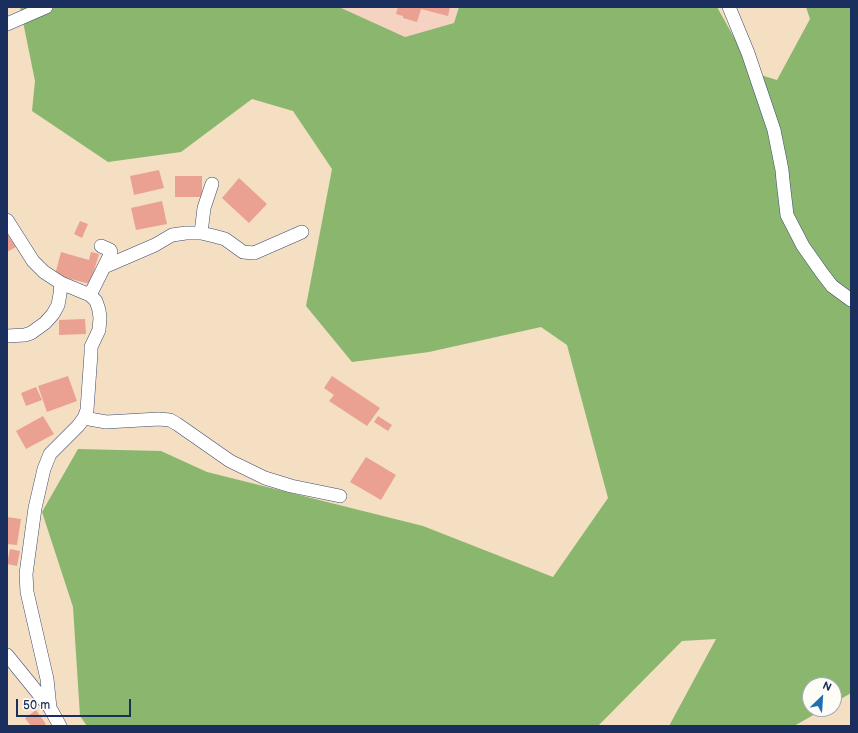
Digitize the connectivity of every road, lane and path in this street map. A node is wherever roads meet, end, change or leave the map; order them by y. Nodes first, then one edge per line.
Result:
1 (46, 7) edge
2 (729, 7) edge
3 (7, 24) edge
4 (212, 184) dead end
5 (7, 220) edge
6 (302, 232) dead end
7 (201, 233) junction
8 (101, 246) dead end
9 (104, 267) junction
10 (61, 283) junction
11 (90, 295) junction
12 (851, 300) edge
13 (7, 336) edge
14 (84, 418) junction
15 (340, 496) dead end
16 (7, 655) edge
17 (50, 708) junction
18 (60, 726) edge

1 - 3 street
2 - 12 street
4 - 7 street
5 - 10 street
6 - 7 street
7 - 9 street
8 - 9 street
9 - 11 street
10 - 11 street
10 - 13 street
11 - 14 street
14 - 15 street
14 - 17 street
16 - 17 street
17 - 18 street

